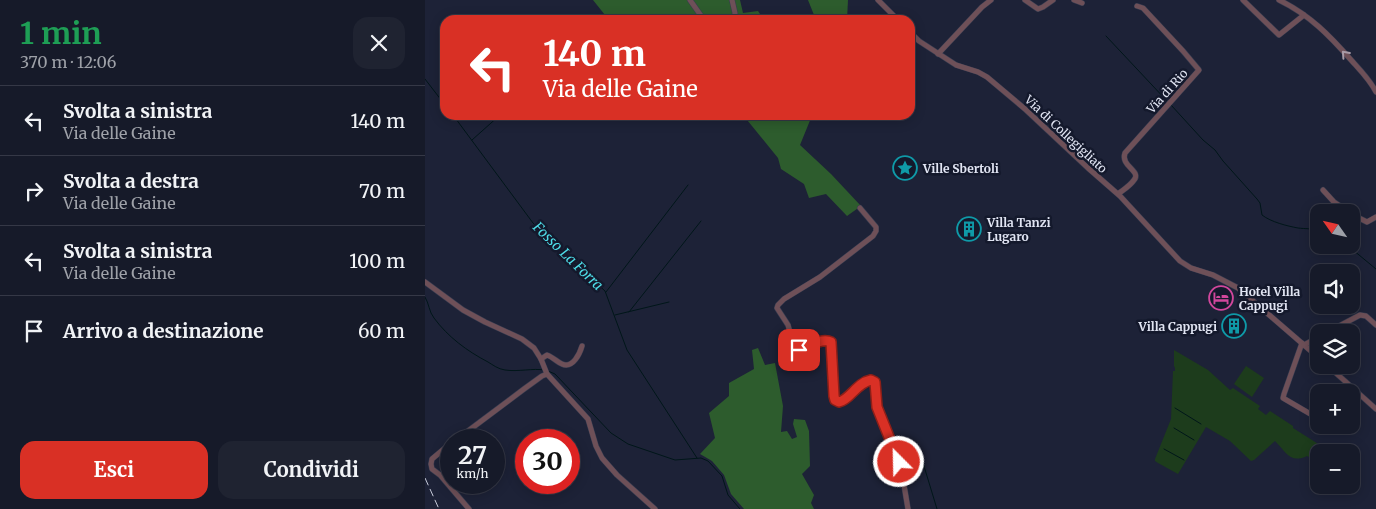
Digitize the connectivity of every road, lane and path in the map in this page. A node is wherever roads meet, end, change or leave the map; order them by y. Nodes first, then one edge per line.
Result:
1 (690, 0) edge
2 (732, 0) edge
3 (878, 0) edge
4 (991, 0) edge
5 (1025, 0) edge
6 (1053, 0) edge
7 (1074, 0) edge
8 (1243, 0) edge
9 (1279, 0) edge
10 (1082, 3) dead end
11 (1137, 6) dead end
12 (700, 15) edge
13 (735, 15) edge
14 (893, 15) edge
15 (1304, 15) junction
16 (915, 37) edge
17 (938, 54) junction
18 (1376, 92) edge
19 (1323, 190) dead end
20 (1119, 194) junction
21 (1337, 204) edge
22 (860, 208) dead end
23 (1376, 216) edge
24 (1360, 218) edge
25 (425, 282) edge
26 (1343, 324) edge
27 (1376, 326) edge
28 (1310, 341) edge
29 (1303, 344) junction
30 (582, 346) dead end
31 (1310, 350) edge
32 (541, 359) junction
33 (546, 373) junction
34 (1335, 374) edge
35 (1345, 384) edge
36 (1360, 398) edge
37 (1376, 409) edge
38 (1310, 414) edge
39 (471, 429) edge
40 (440, 453) edge
41 (440, 475) edge
42 (456, 494) edge
43 (469, 509) edge
44 (655, 509) edge
45 (908, 509) edge

1 - 12 street
2 - 13 street
3 - 14 street
4 - 17 street
5 - 6 street
7 - 10 street
8 - 15 street
9 - 15 street
11 - 20 street, Via di Rio
18 -> 15 street
16 - 17 street, Via di Collegigliato
17 - 20 street, Via di Collegigliato
19 - 21 street
20 - 29 street, Via di Collegigliato
22 - 45 street
23 - 24 street
25 - 32 street
26 - 27 street
28 - 29 street
29 - 31 street, Via di Collegigliato
29 - 38 street
30 - 32 street
32 - 33 street
33 - 39 street
33 - 44 street
34 - 35 street
36 - 37 street
40 - 41 street
42 - 43 street

